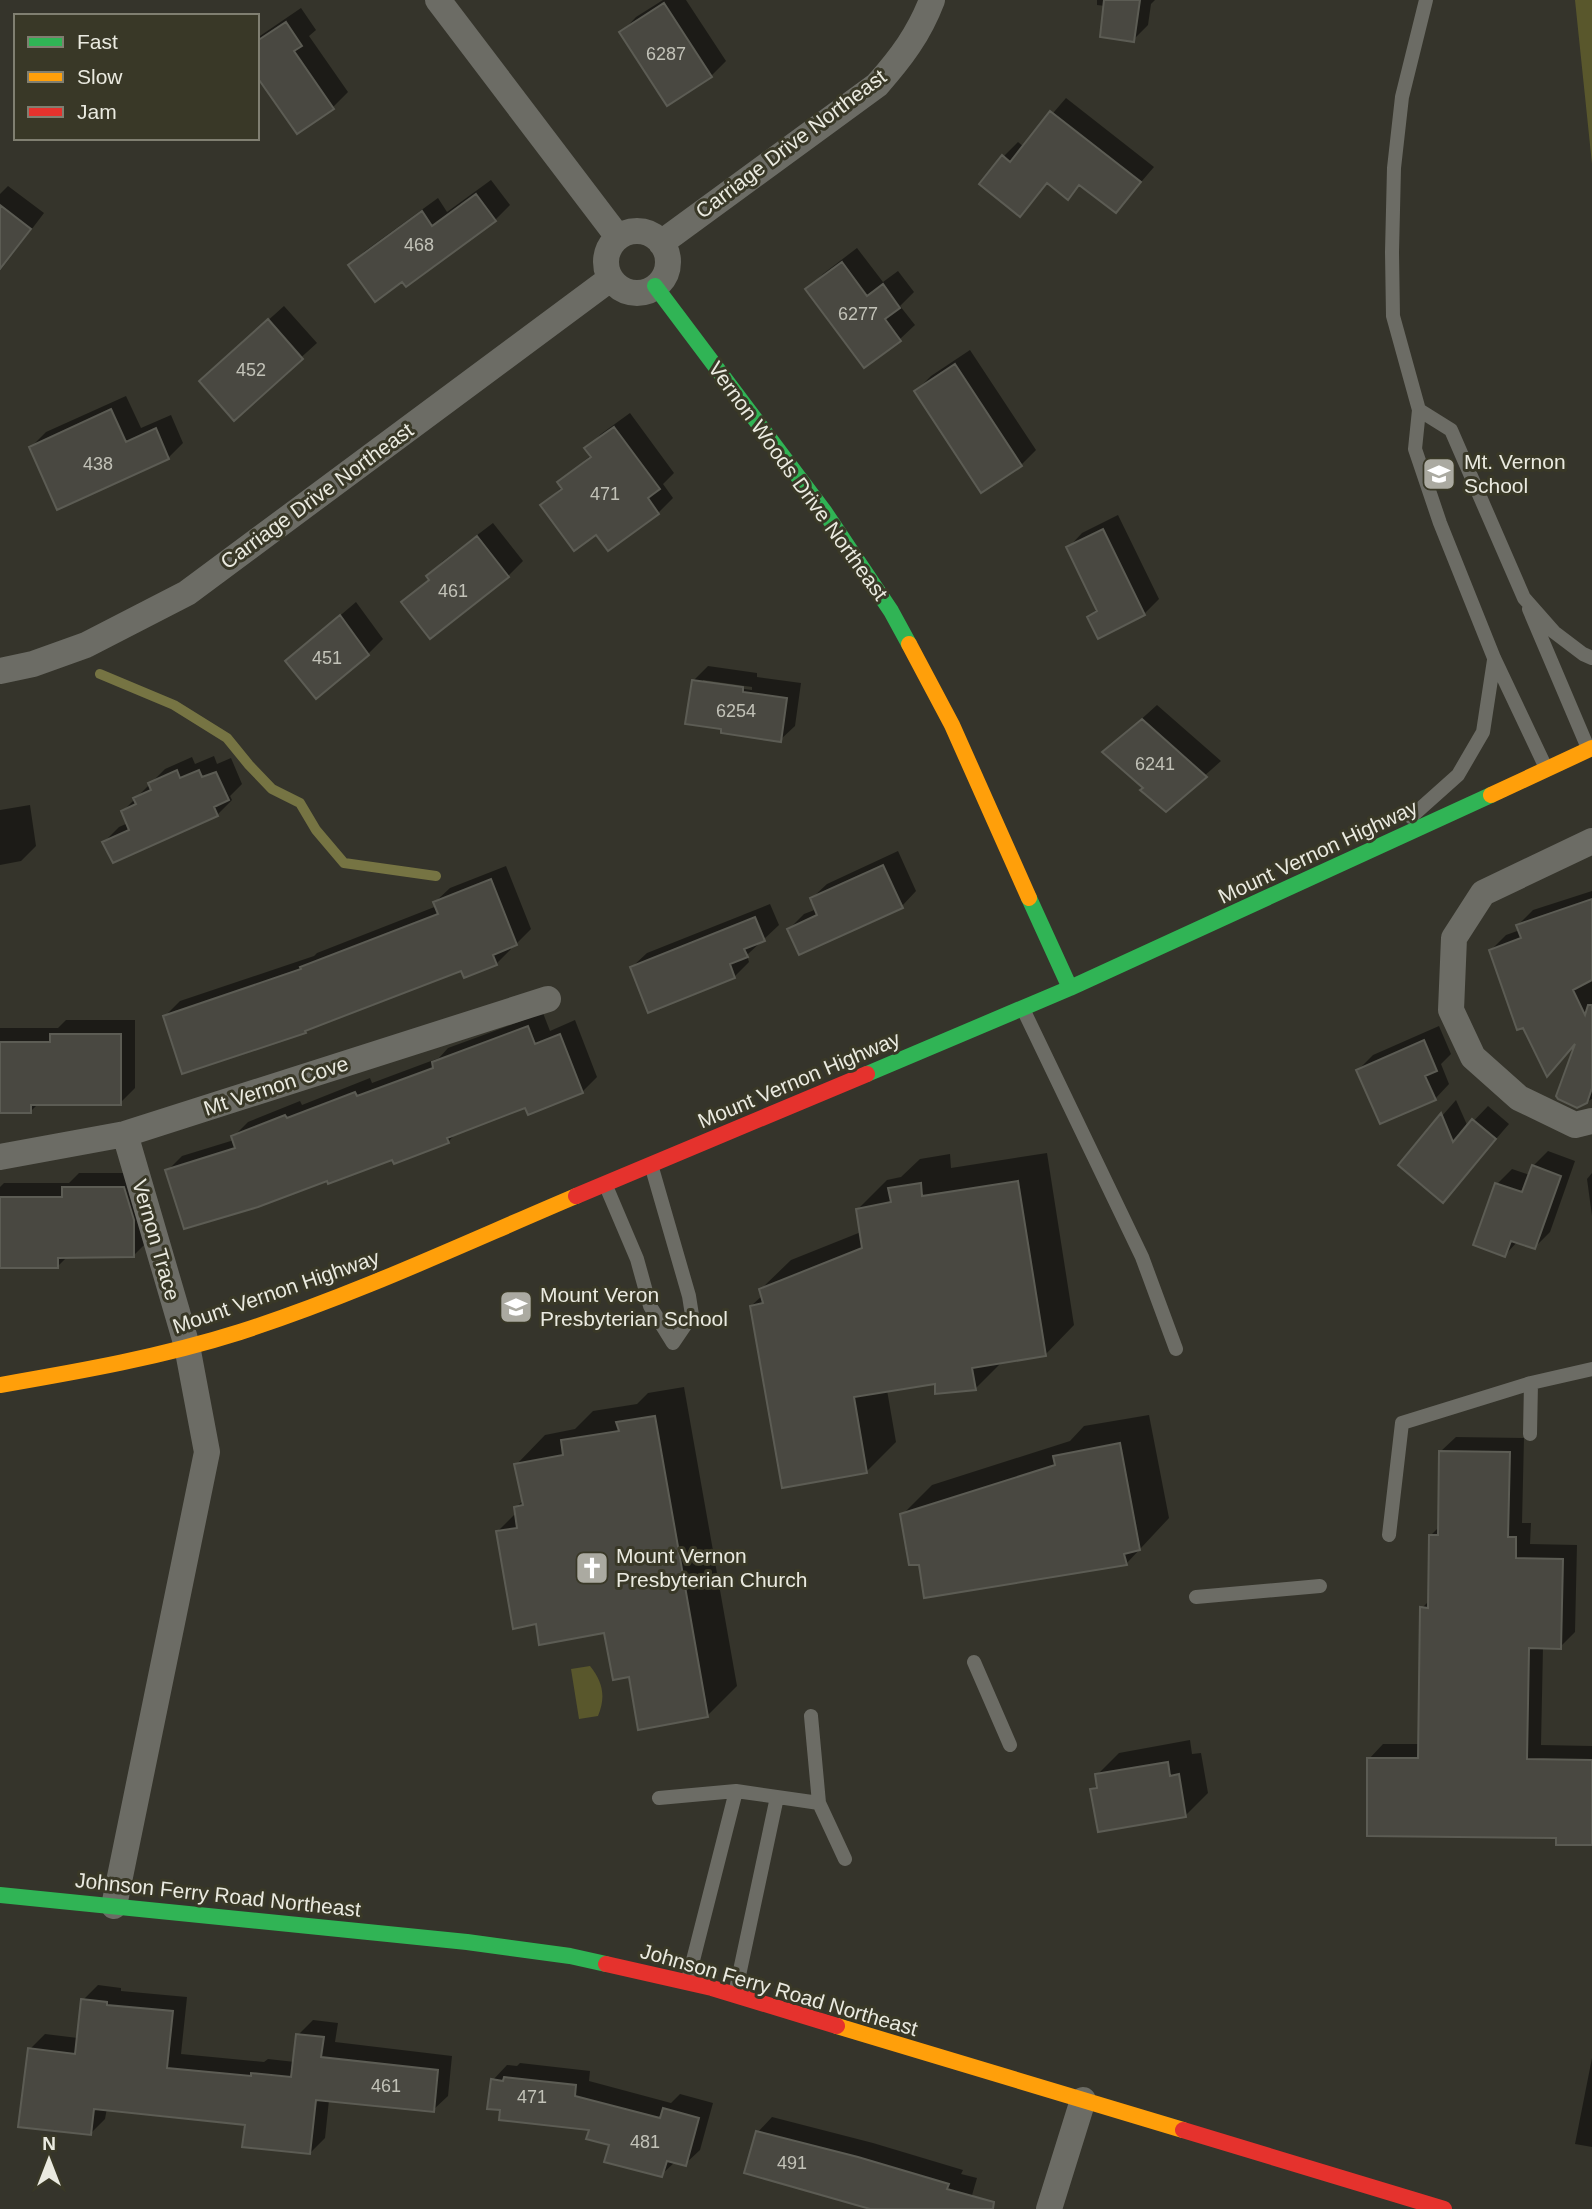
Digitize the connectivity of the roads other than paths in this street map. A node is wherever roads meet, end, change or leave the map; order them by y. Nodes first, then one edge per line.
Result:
1 (438, 0) edge
2 (932, 0) edge
3 (1426, 0) edge
4 (618, 237) junction
5 (661, 243) junction
6 (610, 279) junction
7 (655, 286) junction
8 (1419, 410) junction
9 (1524, 598) junction
10 (1494, 658) junction
11 (1592, 658) edge
12 (0, 671) edge
13 (1590, 749) edge
14 (1546, 770) junction
15 (1592, 841) edge
16 (1376, 849) junction
17 (1070, 988) junction
18 (548, 999) dead end
19 (1023, 1008) junction
20 (1592, 1121) edge
21 (125, 1134) junction
22 (0, 1157) edge
23 (652, 1165) junction
24 (605, 1185) junction
25 (187, 1346) junction
26 (1176, 1349) dead end
27 (1592, 1368) edge
28 (1531, 1383) junction
29 (0, 1385) edge
30 (1530, 1434) dead end
31 (1389, 1535) dead end
32 (1320, 1586) dead end
33 (1196, 1597) dead end
34 (974, 1662) dead end
35 (811, 1716) dead end
36 (1010, 1745) dead end
37 (736, 1791) junction
38 (777, 1797) junction
39 (659, 1798) dead end
40 (819, 1803) junction
41 (845, 1859) dead end
42 (0, 1895) edge
43 (114, 1906) junction
44 (688, 1983) junction
45 (735, 1996) junction
46 (1083, 2100) junction
47 (1049, 2209) edge
48 (1444, 2209) edge

1 - 4 street
2 - 5 street, Carriage Drive Northeast
3 - 8 lane
4 - 5 street
4 - 6 street
5 - 7 street
6 - 7 street
6 - 12 street, Carriage Drive Northeast
7 - 17 street, Vernon Woods Drive Northeast
8 - 9 lane
8 - 10 lane
9 - 11 lane
9 - 13 lane
10 - 14 lane
10 - 16 lane
13 - 14 street, Mount Vernon Highway
14 - 16 street, Mount Vernon Highway
15 - 20 street
16 - 17 street, Mount Vernon Highway
17 - 19 street, Mount Vernon Highway
18 - 21 street, Mt Vernon Cove
19 - 23 street, Mount Vernon Highway
19 - 26 lane
21 - 22 street, Mt Vernon Cove
21 - 25 street, Vernon Trace
23 - 24 street, Mount Vernon Highway
23 - 24 lane
24 - 25 street, Mount Vernon Highway
25 - 29 street, Mount Vernon Highway
25 - 43 street, Vernon Trace
27 - 28 lane
28 - 30 lane
28 - 31 lane
32 - 33 lane
34 - 36 lane
35 - 40 lane
37 - 38 lane
37 - 39 lane
37 - 44 lane
38 - 40 lane
38 - 45 lane
40 - 41 lane
42 - 43 street, Johnson Ferry Road Northeast
43 - 44 street, Johnson Ferry Road Northeast
44 - 45 street, Johnson Ferry Road Northeast
45 - 46 street, Johnson Ferry Road Northeast
46 - 47 street
46 - 48 street, Johnson Ferry Road Northeast

